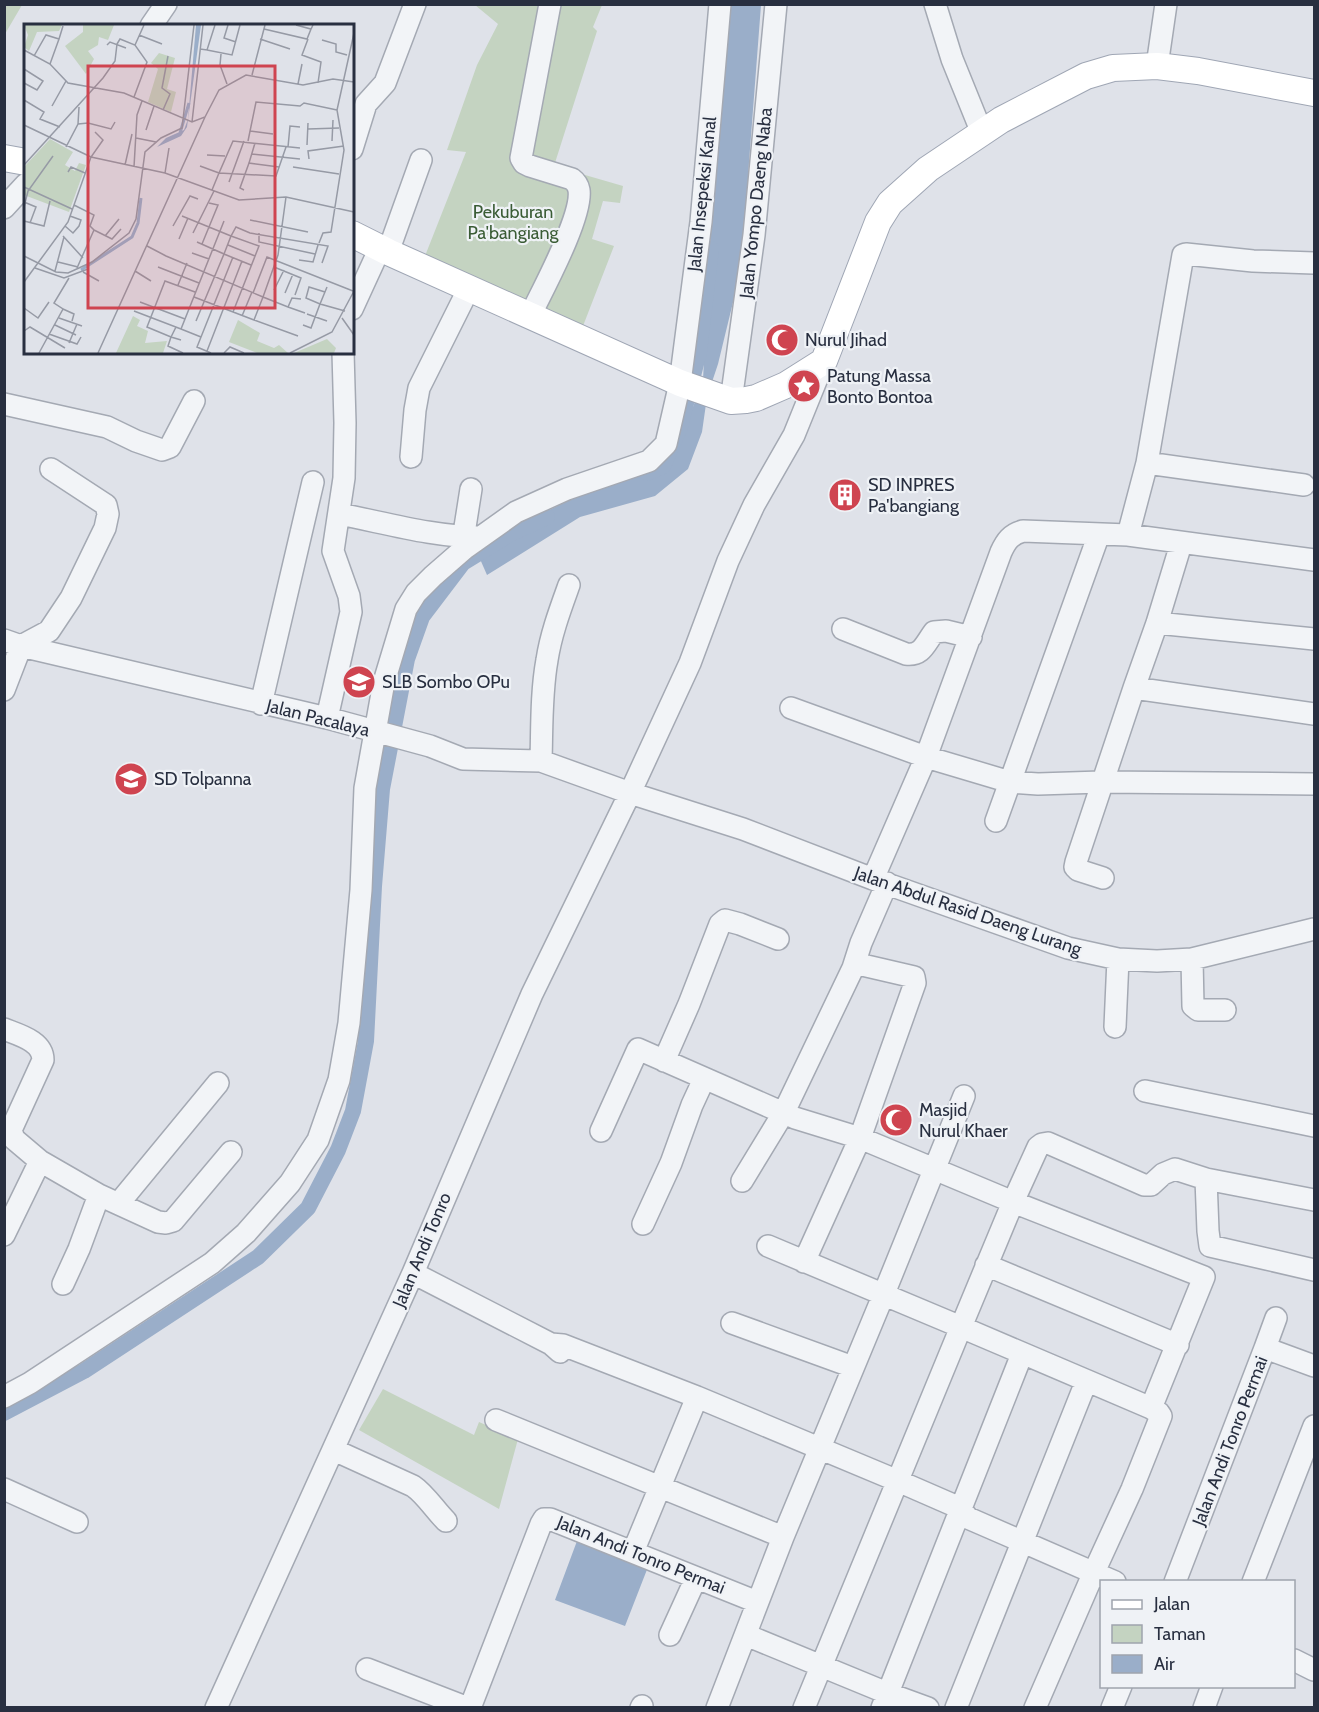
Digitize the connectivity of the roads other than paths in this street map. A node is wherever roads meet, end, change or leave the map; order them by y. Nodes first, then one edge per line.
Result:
1 (166, 4) edge
2 (415, 4) edge
3 (550, 4) edge
4 (720, 4) edge
5 (776, 4) edge
6 (935, 4) edge
7 (1166, 4) edge
8 (152, 24) edge
9 (1157, 66) junction
10 (1314, 93) edge
11 (982, 133) junction
12 (354, 142) edge
13 (4, 158) edge
14 (421, 160) dead end
15 (24, 162) edge
16 (24, 186) edge
17 (4, 208) edge
18 (354, 235) edge
19 (384, 250) junction
20 (1314, 263) edge
21 (469, 288) junction
22 (354, 305) edge
23 (530, 316) junction
24 (343, 354) edge
25 (824, 361) junction
26 (684, 384) junction
27 (786, 385) junction
28 (724, 398) junction
29 (194, 401) dead end
30 (4, 404) edge
31 (806, 407) junction
32 (411, 457) dead end
33 (1147, 463) junction
34 (51, 469) dead end
35 (313, 482) dead end
36 (1304, 485) dead end
37 (471, 489) dead end
38 (339, 514) junction
39 (1099, 534) junction
40 (1128, 535) junction
41 (470, 541) junction
42 (1181, 543) junction
43 (1314, 560) edge
44 (569, 585) dead end
45 (1157, 623) junction
46 (843, 629) dead end
47 (970, 637) junction
48 (1314, 639) edge
49 (13, 643) edge
50 (1134, 688) junction
51 (4, 690) edge
52 (261, 704) junction
53 (791, 708) dead end
54 (1314, 714) edge
55 (327, 718) junction
56 (387, 735) junction
57 (926, 757) junction
58 (542, 761) junction
59 (1010, 782) junction
60 (1101, 782) junction
61 (1314, 784) edge
62 (630, 793) junction
63 (996, 821) dead end
64 (1103, 878) dead end
65 (880, 881) junction
66 (1314, 929) edge
67 (778, 939) dead end
68 (1118, 959) junction
69 (1192, 959) junction
70 (853, 968) junction
71 (1225, 1010) dead end
72 (1115, 1027) dead end
73 (4, 1029) edge
74 (664, 1061) junction
75 (704, 1079) junction
76 (218, 1083) dead end
77 (1145, 1091) dead end
78 (964, 1096) dead end
79 (784, 1112) junction
80 (1314, 1126) edge
81 (601, 1131) dead end
82 (860, 1138) junction
83 (231, 1152) dead end
84 (40, 1161) junction
85 (933, 1168) junction
86 (1206, 1179) junction
87 (742, 1181) dead end
88 (99, 1195) junction
89 (1314, 1200) edge
90 (1013, 1202) junction
91 (119, 1203) junction
92 (643, 1224) dead end
93 (4, 1235) edge
94 (768, 1246) dead end
95 (1210, 1246) junction
96 (804, 1262) junction
97 (986, 1265) junction
98 (1314, 1270) edge
99 (413, 1273) junction
100 (1204, 1276) junction
101 (63, 1284) dead end
102 (884, 1296) junction
103 (1276, 1318) dead end
104 (732, 1323) dead end
105 (961, 1327) junction
106 (1178, 1345) junction
107 (1265, 1348) junction
108 (1022, 1354) junction
109 (1314, 1366) edge
110 (853, 1367) junction
111 (1086, 1382) junction
112 (4, 1397) edge
113 (695, 1402) junction
114 (1150, 1408) junction
115 (496, 1420) dead end
116 (1314, 1426) edge
117 (334, 1450) junction
118 (818, 1455) junction
119 (660, 1487) junction
120 (895, 1487) junction
121 (4, 1489) edge
122 (961, 1515) junction
123 (446, 1521) dead end
124 (76, 1522) dead end
125 (783, 1537) junction
126 (1022, 1543) junction
127 (633, 1552) junction
128 (1094, 1572) junction
129 (696, 1578) junction
130 (1112, 1580) edge
131 (1175, 1580) edge
132 (1253, 1580) edge
133 (758, 1602) junction
134 (670, 1635) dead end
135 (746, 1635) junction
136 (1295, 1661) edge
137 (820, 1666) junction
138 (367, 1669) dead end
139 (1314, 1670) edge
140 (1120, 1688) edge
141 (1211, 1688) edge
142 (885, 1700) edge
143 (216, 1707) edge
144 (469, 1707) edge
145 (717, 1707) edge
146 (804, 1707) edge
147 (928, 1707) edge
148 (956, 1707) edge
149 (1035, 1707) edge
150 (1112, 1707) edge
151 (1204, 1707) edge

1 - 8 street
2 - 12 street
3 - 23 street
4 - 26 street, Jalan Insepeksi Kanal
5 - 28 street, Jalan Yompo Daeng Naba
6 - 11 street
7 - 9 street
9 - 10 main road
9 - 11 main road
11 - 25 main road
13 - 15 main road
14 - 19 street
16 - 17 street
18 - 19 main road
19 - 21 main road
19 - 22 street
20 - 33 street
21 - 23 main road
21 - 32 street
23 - 26 main road
24 - 38 street
25 - 27 main road
25 - 31 street, Jalan Andi Tonro
26 - 28 main road
26 - 41 street, Jalan Insepeksi Kanal
27 - 28 main road
27 - 31 street
29 - 30 street
31 - 62 street, Jalan Andi Tonro
33 - 36 street
33 - 40 street
34 - 49 street
35 - 52 street
37 - 41 street
38 - 41 street
38 - 55 street
39 - 40 street
39 - 47 street
39 - 59 street
40 - 42 street
41 - 56 street, Jalan Insepeksi Kanal
42 - 43 street
42 - 45 street
44 - 58 street
45 - 48 street
45 - 50 street
46 - 47 street
47 - 57 street
49 - 51 street
49 - 52 street, Jalan Pacalaya
50 - 54 street
50 - 60 street
52 - 55 street, Jalan Pacalaya
53 - 57 street
55 - 56 street, Jalan Pacalaya
56 - 58 street, Jalan Pacalaya
56 - 112 street, Jalan Insepeksi Kanal
57 - 59 street
57 - 65 street
58 - 62 street, Jalan Pacalaya
59 - 60 street
59 - 63 street
60 - 61 street
60 - 64 street
62 - 65 street, Jalan Abdul Rasid Daeng Lurang
62 - 99 street, Jalan Andi Tonro
65 - 68 street, Jalan Abdul Rasid Daeng Lurang
65 - 70 street
66 - 69 street, Jalan Abdul Rasid Daeng Lurang
67 - 74 street
68 - 69 street, Jalan Abdul Rasid Daeng Lurang
68 - 72 street
69 - 71 street
70 - 79 street
70 - 82 street
73 - 84 street
74 - 75 street
74 - 81 street
75 - 79 street
75 - 92 street
76 - 91 street
77 - 80 street
78 - 85 street
79 - 82 street
79 - 87 street
82 - 85 street
82 - 96 street
83 - 91 street
84 - 88 street
84 - 93 street
85 - 90 street
85 - 102 street
86 - 89 street
86 - 90 street
86 - 95 street
88 - 91 street
88 - 101 street
90 - 97 street
90 - 100 street
94 - 96 street
95 - 98 street
95 - 100 street
96 - 102 street
97 - 105 street
97 - 106 street
99 - 113 street
99 - 117 street, Jalan Andi Tonro
100 - 106 street
102 - 105 street
102 - 110 street
103 - 107 street
104 - 110 street
105 - 108 street
105 - 120 street
106 - 114 street
107 - 109 street, Jalan Andi Tonro Permai
107 - 131 street, Jalan Andi Tonro Permai
108 - 111 street
108 - 122 street
110 - 118 street
111 - 114 street
111 - 126 street
113 - 118 street
113 - 119 street
114 - 128 street
115 - 119 street
116 - 132 street
117 - 123 street
117 - 143 street, Jalan Andi Tonro
118 - 120 street
118 - 125 street
119 - 125 street
119 - 127 street
120 - 122 street
120 - 137 street
121 - 124 street
122 - 126 street
122 - 142 street
125 - 133 street
126 - 128 street
126 - 148 street
127 - 129 street, Jalan Andi Tonro Permai
127 - 144 street, Jalan Andi Tonro Permai
128 - 130 street
128 - 149 street
129 - 133 street, Jalan Andi Tonro Permai
129 - 134 street
133 - 135 street
135 - 137 street
135 - 145 street
136 - 139 street
137 - 142 street
137 - 146 street
138 - 144 street
140 - 150 street
141 - 151 street
142 - 147 street

